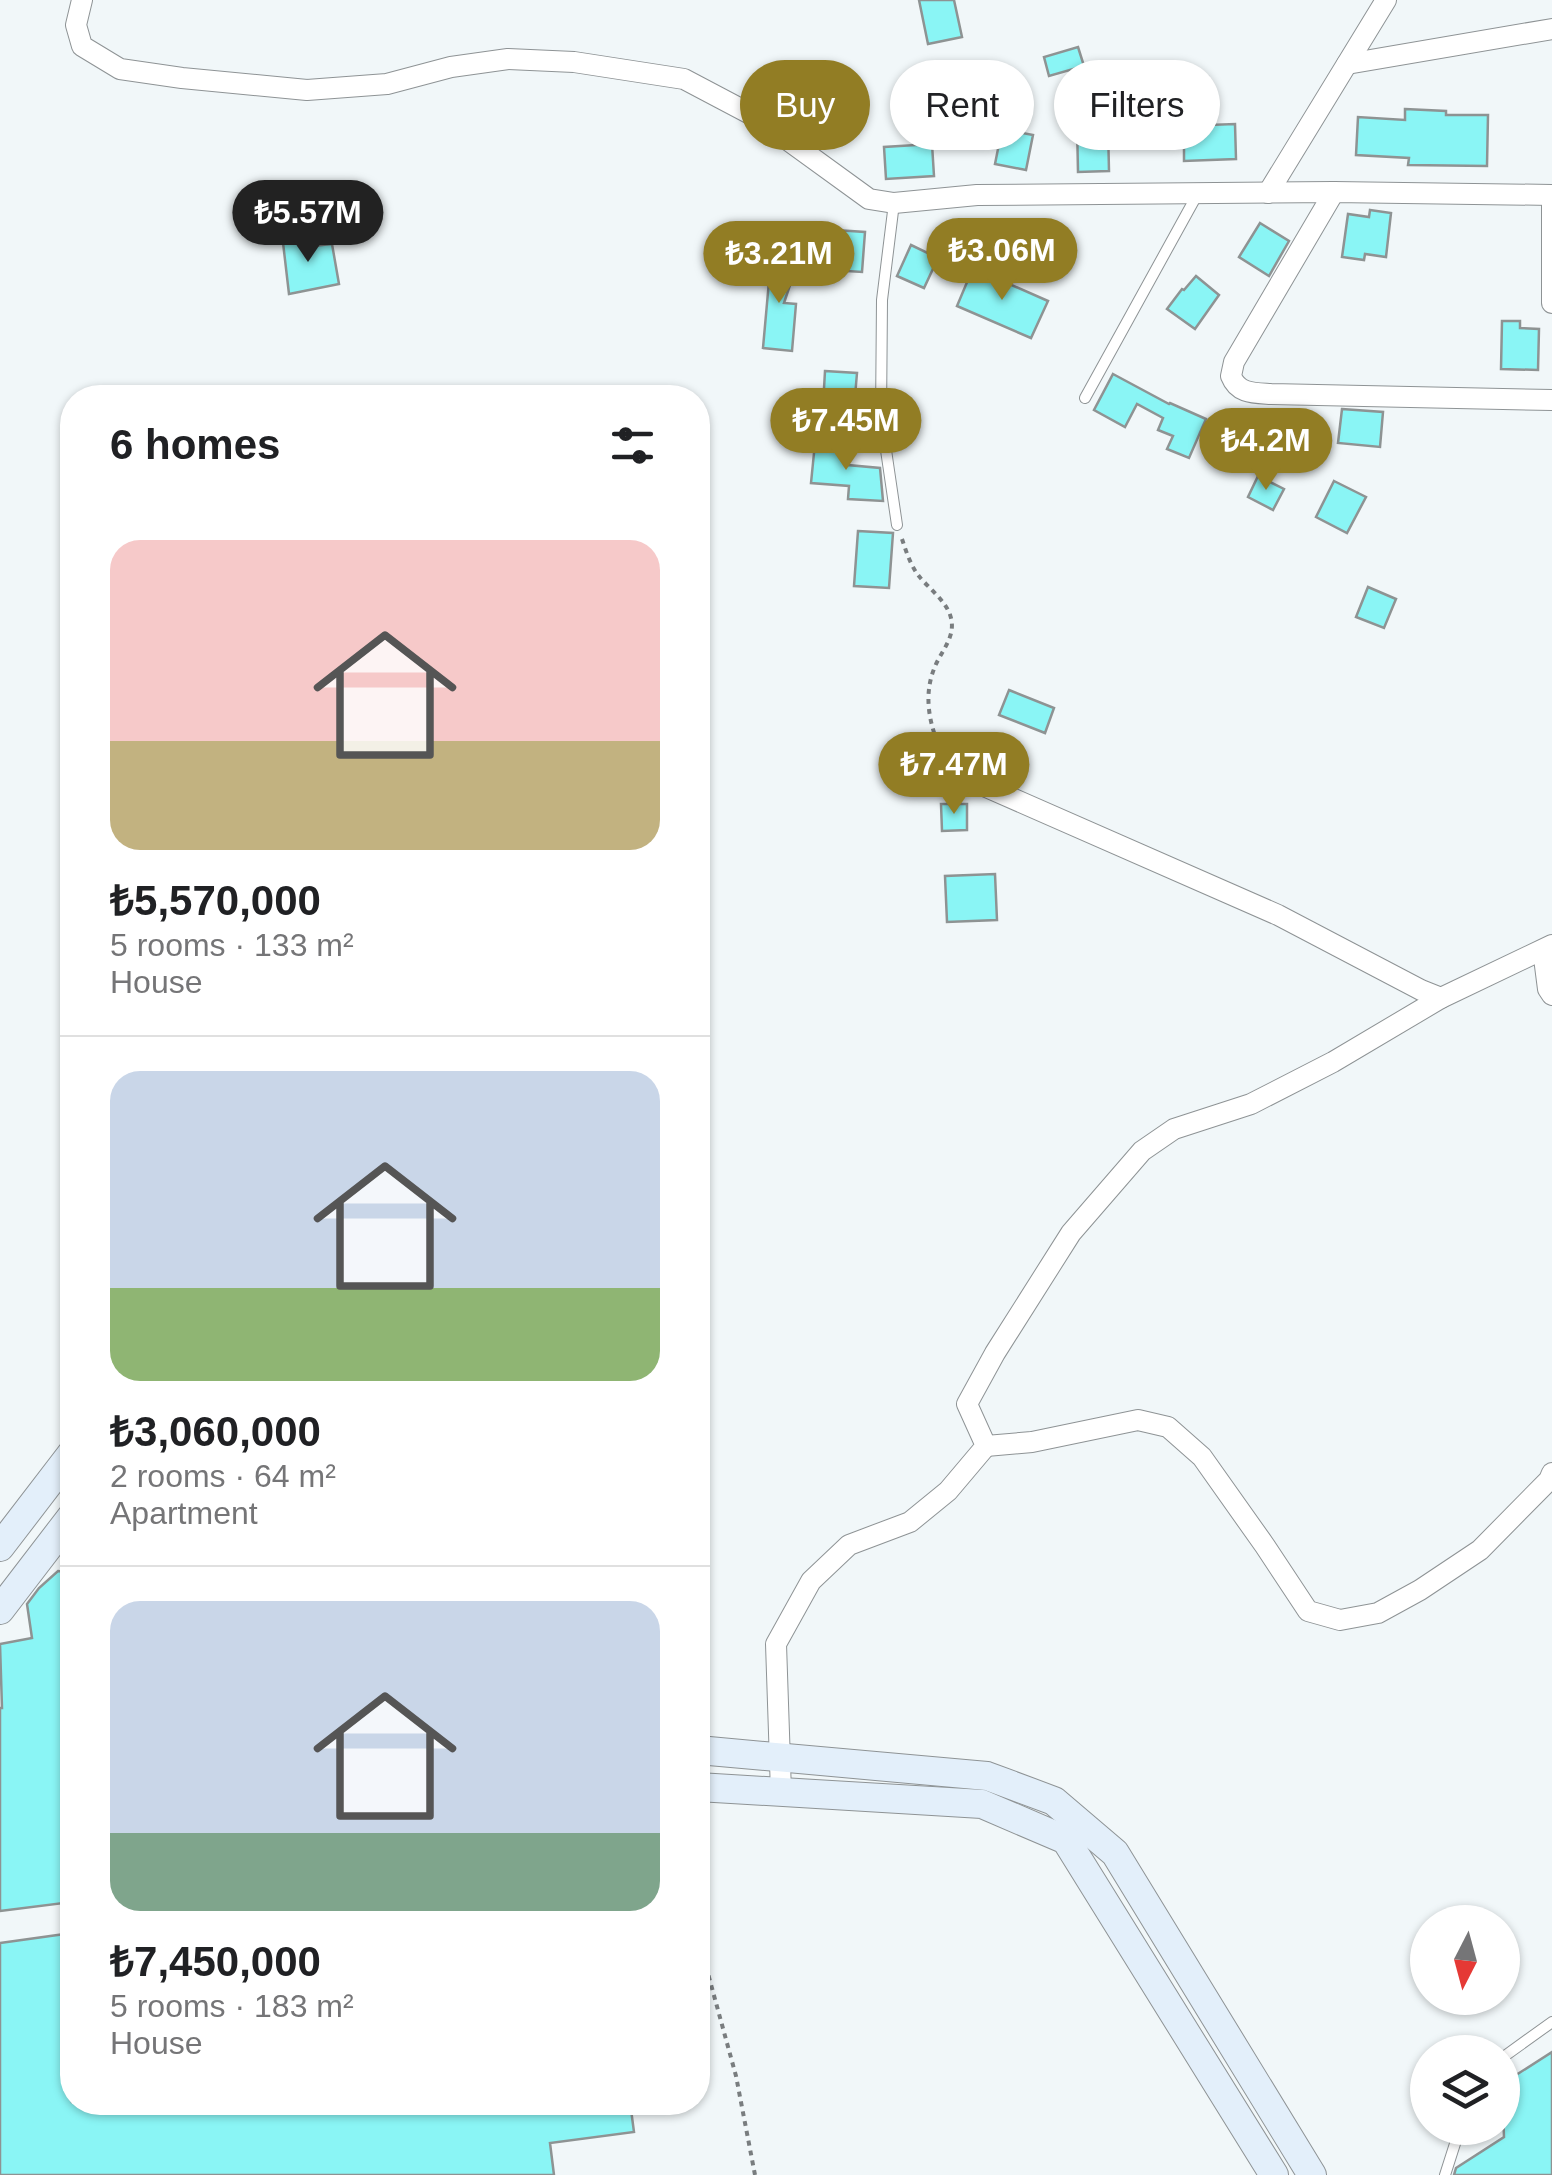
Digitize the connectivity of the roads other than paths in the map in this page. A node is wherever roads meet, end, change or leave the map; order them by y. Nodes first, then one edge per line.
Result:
1 (82, 0) edge
2 (1386, 0) edge
3 (1552, 28) edge
4 (1347, 64) junction
5 (1334, 192) junction
6 (1268, 193) junction
7 (1197, 194) junction
8 (1552, 195) edge
9 (894, 203) junction
10 (1552, 303) edge
11 (1085, 398) dead end
12 (1552, 400) edge
13 (897, 525) road end
14 (960, 775) road end
15 (1548, 948) edge
16 (1552, 995) edge
17 (1441, 998) junction
18 (986, 1446) junction
19 (60, 1470) edge
20 (1552, 1474) edge
21 (60, 1532) edge
22 (0, 1547) edge
23 (0, 1610) edge
24 (710, 1751) edge
25 (780, 1757) junction
26 (710, 1788) edge
27 (781, 1792) junction
28 (1552, 2022) edge
29 (1520, 2045) edge
30 (1455, 2145) edge
31 (1274, 2175) edge
32 (1312, 2175) edge
33 (1446, 2175) edge

1 - 9 street
2 - 4 street
3 - 4 street
4 - 6 street
5 - 6 street
5 - 8 street
5 - 12 street
6 - 7 street
7 - 9 street
7 - 11 lane
8 - 10 street
9 - 13 lane
14 - 17 street
15 - 16 street
15 - 17 street
17 - 18 street
18 - 20 street
18 - 25 street
19 - 22 street
21 - 23 street
24 - 25 street
25 - 27 street
25 - 32 street
26 - 27 street
27 - 31 street
28 - 29 lane
30 - 33 lane

